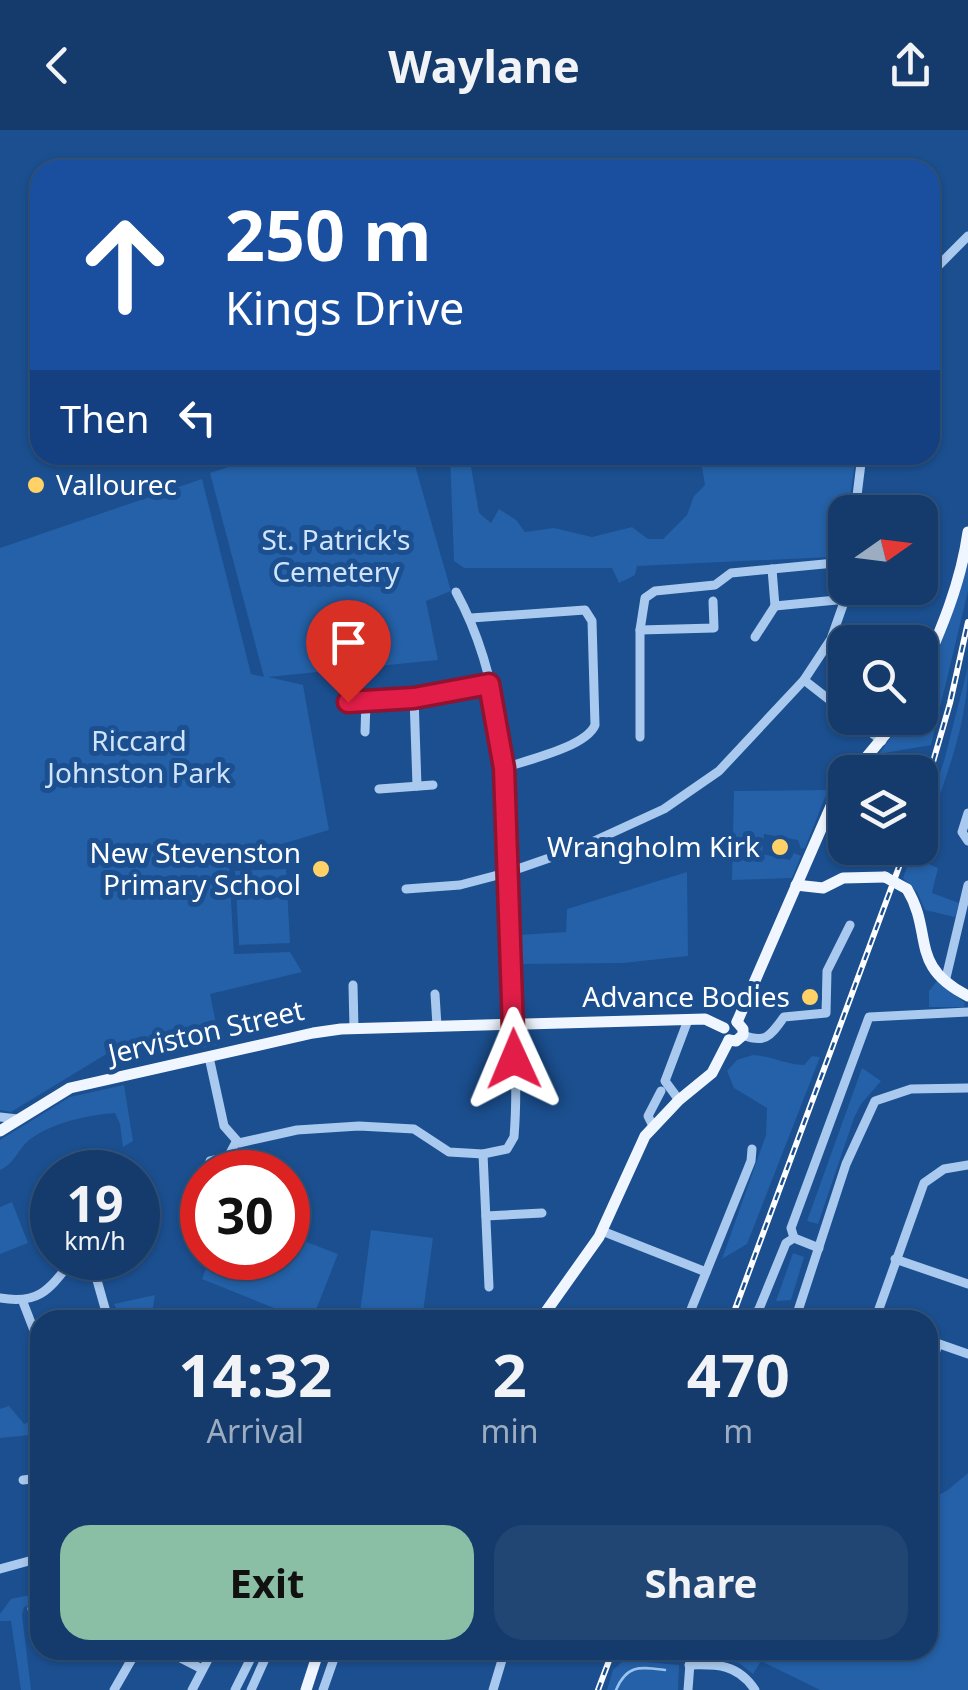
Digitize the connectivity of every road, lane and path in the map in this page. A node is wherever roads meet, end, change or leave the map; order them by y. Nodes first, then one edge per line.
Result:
1 (968, 236) edge
2 (940, 264) edge
3 (861, 465) edge
4 (858, 495) edge
5 (968, 532) edge
6 (828, 564) edge
7 (772, 570) junction
8 (456, 592) dead end
9 (828, 597) edge
10 (713, 601) dead end
11 (843, 605) edge
12 (776, 606) junction
13 (471, 618) junction
14 (640, 630) junction
15 (938, 632) edge
16 (755, 637) dead end
17 (826, 648) joint
18 (804, 680) junction
19 (489, 684) junction
20 (414, 698) junction
21 (828, 699) edge
22 (366, 701) junction
23 (348, 702) dead end
24 (365, 732) dead end
25 (874, 735) edge
26 (886, 735) edge
27 (640, 737) dead end
28 (882, 741) junction
29 (869, 755) edge
30 (504, 768) junction
31 (417, 786) junction
32 (434, 786) dead end
33 (379, 788) dead end
34 (828, 813) edge
35 (968, 813) edge
36 (968, 841) edge
37 (510, 872) junction
38 (796, 886) junction
39 (968, 886) edge
40 (406, 889) dead end
41 (850, 926) dead end
42 (945, 982) junction
43 (353, 986) dead end
44 (435, 994) dead end
45 (826, 994) junction
46 (840, 994) dead end
47 (968, 996) edge
48 (968, 1012) edge
49 (688, 1020) junction
50 (514, 1025) junction
51 (437, 1026) junction
52 (740, 1028) junction
53 (354, 1029) junction
54 (727, 1034) junction
55 (210, 1057) junction
56 (660, 1087) junction
57 (968, 1088) edge
58 (679, 1100) junction
59 (0, 1117) edge
60 (18, 1119) junction
61 (652, 1126) junction
62 (0, 1131) edge
63 (236, 1142) junction
64 (752, 1148) dead end
65 (232, 1150) edge
66 (484, 1154) junction
67 (968, 1165) edge
68 (542, 1214) dead end
69 (486, 1216) junction
70 (602, 1231) junction
71 (794, 1238) junction
72 (819, 1248) junction
73 (895, 1259) junction
74 (706, 1272) junction
75 (57, 1280) edge
76 (97, 1280) edge
77 (968, 1284) edge
78 (489, 1287) dead end
79 (0, 1298) edge
80 (23, 1302) junction
81 (679, 1304) dead end
82 (105, 1310) edge
83 (547, 1310) edge
84 (687, 1310) edge
85 (691, 1310) edge
86 (759, 1310) edge
87 (798, 1310) edge
88 (877, 1310) edge
89 (30, 1320) edge
90 (938, 1344) edge
91 (968, 1354) edge
92 (30, 1479) edge
93 (24, 1480) dead end
94 (30, 1561) edge
95 (0, 1569) edge
96 (131, 1660) edge
97 (184, 1660) edge
98 (207, 1660) edge
99 (250, 1660) edge
100 (264, 1660) edge
101 (316, 1660) edge
102 (333, 1660) edge
103 (499, 1660) edge
104 (690, 1660) edge
105 (689, 1665) junction
106 (202, 1669) junction
107 (114, 1690) edge
108 (192, 1690) edge
109 (236, 1690) edge
110 (251, 1690) edge
111 (306, 1690) edge
112 (323, 1690) edge
113 (492, 1690) edge
114 (688, 1690) edge
115 (755, 1690) edge

1 - 2 street
3 - 4 street
5 - 15 main road
6 - 7 street
7 - 12 street
7 - 14 street
8 - 13 street
9 - 12 street
10 - 14 street
11 - 17 street
12 - 16 street
13 - 19 street
13 - 30 street
14 - 27 street
17 - 18 street
18 - 21 street
18 - 37 street
19 - 20 street
19 - 30 street
20 - 22 street
20 - 31 street
22 - 23 street
22 - 24 street
25 - 28 street
26 - 28 main road
28 - 29 main road
30 - 37 street
31 - 32 street
31 - 33 street
34 - 38 main road
35 - 36 street
37 - 40 street
37 - 50 street
38 - 42 main road, bridge
38 - 52 main road
39 - 42 street
41 - 45 street
42 - 47 main road
43 - 53 street
44 - 51 street
45 - 46 street
45 - 52 street
48 - 71 street
49 - 50 main road, Jerviston Street
49 - 54 main road, Jerviston Street
49 - 56 street
50 - 51 main road, Jerviston Street
50 - 66 street
51 - 53 main road, Jerviston Street
52 - 54 main road
53 - 55 main road, Jerviston Street
54 - 58 main road
55 - 60 main road, Jerviston Street
55 - 63 street
56 - 58 street
56 - 61 street
57 - 72 street
58 - 61 main road
59 - 60 street
60 - 62 main road, Jerviston Street
61 - 70 main road
63 - 65 street
63 - 66 street
64 - 74 street
66 - 69 street
67 - 73 street
68 - 69 street
69 - 78 street
70 - 74 street
70 - 83 main road
71 - 72 street
71 - 86 street
72 - 87 street
73 - 77 street
73 - 88 street
74 - 85 street
75 - 80 street
76 - 82 street
79 - 80 street
80 - 89 street
81 - 84 street
90 - 91 street
92 - 93 street
94 - 95 street
96 - 107 street
97 - 106 street
98 - 106 street
99 - 109 street
100 - 110 street
101 - 111 main road
102 - 112 street
103 - 113 street
104 - 105 street
105 - 114 street
105 - 115 street
106 - 108 street

